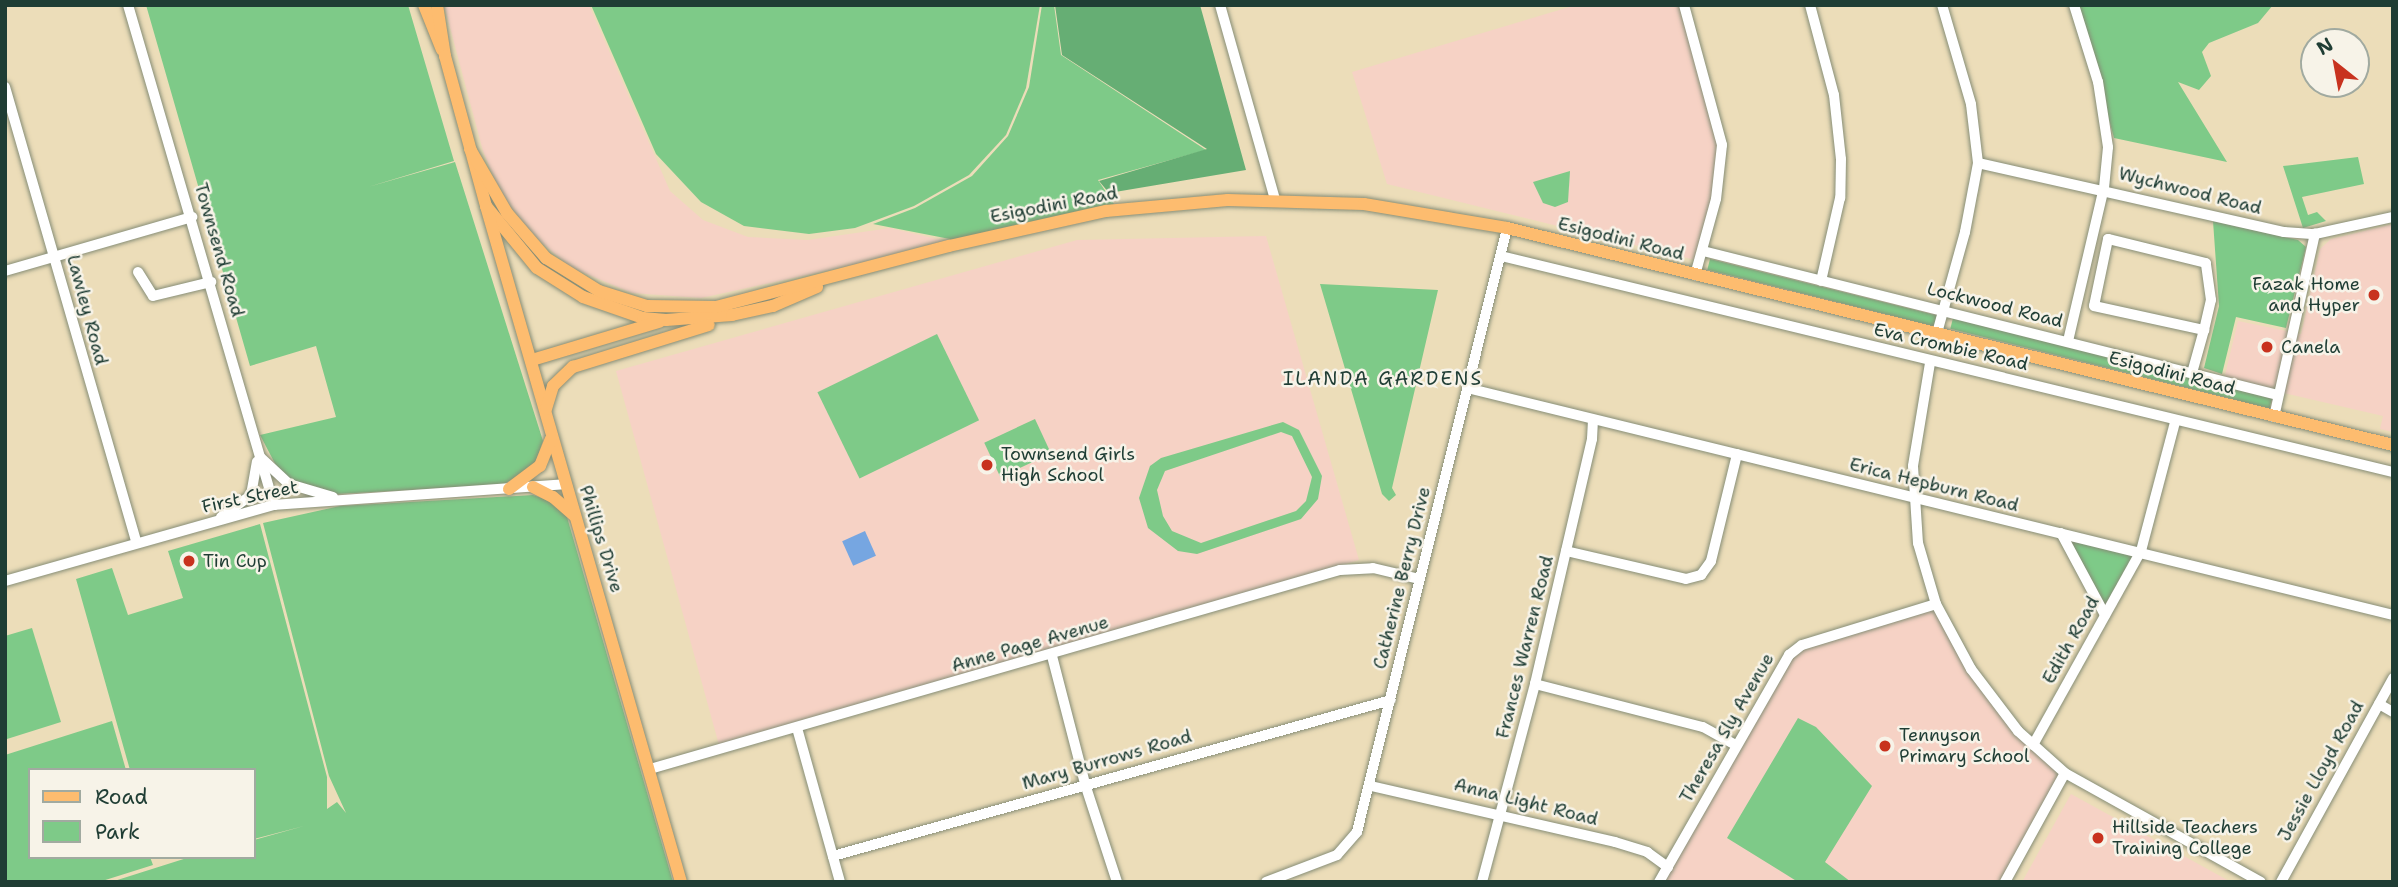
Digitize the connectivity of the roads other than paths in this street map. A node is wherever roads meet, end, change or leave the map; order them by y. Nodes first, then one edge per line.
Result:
1 (128, 5) edge
2 (424, 5) edge
3 (437, 5) edge
4 (1220, 5) edge
5 (1684, 5) edge
6 (1810, 5) edge
7 (1942, 5) edge
8 (2074, 5) edge
9 (445, 56) junction
10 (5, 87) edge
11 (470, 149) junction
12 (1978, 163) junction
13 (2104, 188) junction
14 (1275, 200) junction
15 (486, 206) junction
16 (192, 217) junction
17 (2393, 217) edge
18 (1507, 228) junction
19 (2315, 234) junction
20 (1703, 251) junction
21 (1501, 256) junction
22 (54, 258) junction
23 (5, 271) edge
24 (138, 272) dead end
25 (1695, 275) junction
26 (834, 279) junction
27 (1821, 281) junction
28 (211, 282) junction
29 (773, 306) junction
30 (1944, 309) junction
31 (697, 310) junction
32 (666, 320) junction
33 (2204, 330) junction
34 (1937, 333) junction
35 (2068, 341) junction
36 (532, 360) junction
37 (1930, 363) junction
38 (2192, 373) junction
39 (1467, 388) junction
40 (2278, 395) junction
41 (545, 411) junction
42 (2274, 417) junction
43 (1593, 419) junction
44 (2175, 422) junction
45 (552, 435) junction
46 (2393, 445) edge
47 (1737, 454) junction
48 (258, 455) junction
49 (2393, 472) edge
50 (566, 484) junction
51 (533, 487) junction
52 (509, 489) junction
53 (340, 499) junction
54 (1913, 500) junction
55 (274, 505) junction
56 (576, 517) junction
57 (212, 522) junction
58 (2061, 533) junction
59 (136, 541) junction
60 (1566, 551) junction
61 (2141, 551) junction
62 (1419, 579) junction
63 (5, 581) edge
64 (1936, 604) junction
65 (2105, 615) junction
66 (2393, 615) edge
67 (1052, 656) junction
68 (2393, 678) edge
69 (1535, 684) junction
70 (1391, 700) junction
71 (2379, 704) junction
72 (2393, 712) edge
73 (797, 728) junction
74 (1736, 745) junction
75 (2033, 746) junction
76 (650, 769) junction
77 (2066, 773) junction
78 (1085, 784) junction
79 (1371, 786) junction
80 (1502, 813) junction
81 (833, 856) junction
82 (1668, 867) junction
83 (681, 882) edge
84 (840, 882) edge
85 (1118, 882) edge
86 (1266, 882) edge
87 (1482, 882) edge
88 (1659, 882) edge
89 (2005, 882) edge
90 (2261, 882) edge
91 (2281, 882) edge

1 - 16 street, Townsend Road
2 - 9 main road, Esigodini Road
3 - 9 main road, Esigodini Road
4 - 14 street
5 - 20 street
6 - 27 street
7 - 12 street
8 - 13 street
9 - 11 main road, Esigodini Road
10 - 22 street, Lawley Road
11 - 15 main road, Esigodini Road
11 - 31 main road, Esigodini Road
12 - 13 street, Wychwood Road
12 - 30 street
13 - 19 street, Wychwood Road
13 - 35 street
14 - 18 main road, Esigodini Road
14 - 26 main road, Esigodini Road
15 - 32 main road, Esigodini Road
15 - 36 main road, Phillips Drive
16 - 22 street
16 - 28 street, Townsend Road
17 - 19 street, Wychwood Road
18 - 21 street, Catherine Berry Drive
18 - 25 main road, Esigodini Road
19 - 40 street
20 - 25 street
20 - 27 street, Lockwood Road
21 - 37 street, Eva Crombie Road
21 - 39 street, Catherine Berry Drive
22 - 23 street
22 - 59 street, Lawley Road
24 - 28 street
25 - 34 main road, Esigodini Road
26 - 29 main road, Esigodini Road
26 - 31 main road, Esigodini Road
27 - 30 street, Lockwood Road
28 - 48 street, Townsend Road
29 - 32 main road, Esigodini Road
29 - 41 main road
30 - 34 street
30 - 35 street, Lockwood Road
31 - 32 main road
32 - 36 main road
33 - 33 street
33 - 38 street
34 - 42 main road, Esigodini Road
35 - 38 street, Lockwood Road
36 - 41 main road, Phillips Drive
37 - 44 street, Eva Crombie Road
37 - 54 street
38 - 40 street, Lockwood Road
39 - 43 street, Erica Hepburn Road
39 - 62 street, Catherine Berry Drive
40 - 42 street
41 - 45 main road, Phillips Drive
42 - 46 main road, Esigodini Road
43 - 47 street, Erica Hepburn Road
43 - 60 street, Frances Warren Road
44 - 49 street, Eva Crombie Road
44 - 61 street, Edith Road
45 - 50 main road, Phillips Drive
45 - 52 main road
47 - 54 street, Erica Hepburn Road
47 - 60 street
48 - 53 street
48 - 55 street, Townsend Road
48 - 57 street
50 - 51 street, First Street
50 - 56 main road, Phillips Drive
51 - 52 street, First Street
51 - 56 main road
52 - 53 street, First Street
53 - 55 street, First Street
54 - 58 street, Erica Hepburn Road
54 - 64 street
55 - 57 street, First Street
56 - 76 main road, Phillips Drive
57 - 59 street, First Street
58 - 61 street, Erica Hepburn Road
58 - 65 street
59 - 63 street, First Street
60 - 69 street, Frances Warren Road
61 - 65 street, Edith Road
61 - 66 street, Erica Hepburn Road
62 - 67 street, Anne Page Avenue
62 - 70 street, Catherine Berry Drive
64 - 74 street, Theresa Sly Avenue
64 - 75 street
65 - 75 street, Edith Road
67 - 73 street, Anne Page Avenue
67 - 78 street
68 - 71 street, Jessie Lloyd Road
69 - 74 street
69 - 80 street, Frances Warren Road
70 - 78 street, Mary Burrows Road
70 - 79 street, Catherine Berry Drive
71 - 72 street
71 - 91 street, Jessie Lloyd Road
73 - 76 street, Anne Page Avenue
73 - 81 street
74 - 82 street, Theresa Sly Avenue
75 - 77 street
76 - 83 main road, Phillips Drive
77 - 89 street
77 - 90 street
78 - 81 street, Mary Burrows Road
78 - 85 street
79 - 80 street, Anna Light Road
79 - 86 street, Catherine Berry Drive
80 - 82 street, Anna Light Road
80 - 87 street, Frances Warren Road
81 - 84 street
82 - 88 street, Theresa Sly Avenue

